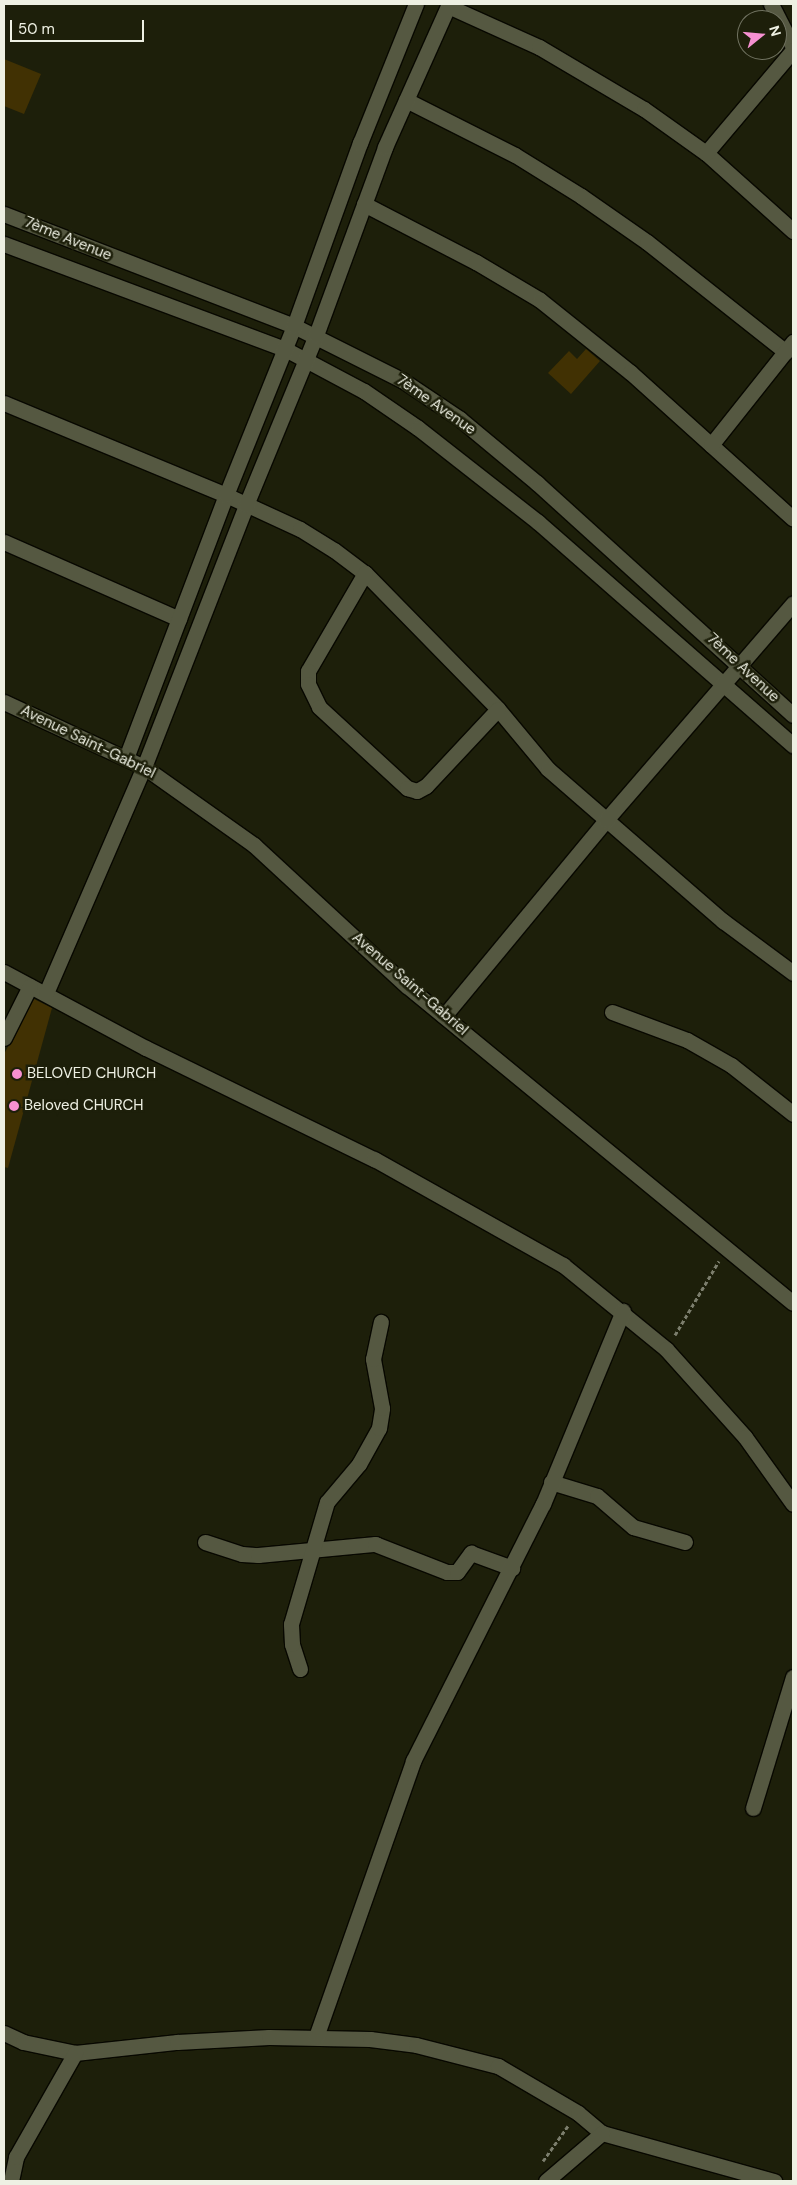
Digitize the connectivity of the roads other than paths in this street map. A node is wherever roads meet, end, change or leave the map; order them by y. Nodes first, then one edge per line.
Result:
1 (416, 4) edge
2 (771, 4) edge
3 (449, 5) edge
4 (793, 48) edge
5 (406, 100) junction
6 (706, 153) junction
7 (364, 204) junction
8 (4, 214) edge
9 (793, 231) edge
10 (4, 244) edge
11 (294, 326) junction
12 (316, 336) junction
13 (789, 347) edge
14 (284, 349) junction
15 (306, 359) junction
16 (4, 403) edge
17 (710, 445) junction
18 (226, 495) junction
19 (246, 505) junction
20 (793, 519) edge
21 (4, 542) edge
22 (365, 574) junction
23 (793, 603) edge
24 (179, 619) junction
25 (740, 665) junction
26 (724, 683) junction
27 (4, 702) edge
28 (498, 710) junction
29 (793, 715) edge
30 (793, 746) edge
31 (126, 758) junction
32 (144, 767) junction
33 (606, 820) junction
34 (4, 972) edge
35 (793, 973) edge
36 (30, 986) junction
37 (46, 993) junction
38 (612, 1012) dead end
39 (444, 1016) junction
40 (4, 1038) edge
41 (793, 1114) edge
42 (793, 1303) edge
43 (624, 1312) junction
44 (381, 1322) dead end
45 (551, 1482) junction
46 (793, 1504) edge
47 (205, 1542) dead end
48 (685, 1542) dead end
49 (312, 1552) junction
50 (512, 1568) junction
51 (300, 1670) dead end
52 (793, 1677) edge
53 (753, 1808) dead end
54 (4, 2033) edge
55 (316, 2037) junction
56 (75, 2053) junction
57 (602, 2133) junction
58 (11, 2181) edge
59 (546, 2181) edge
60 (774, 2181) edge

1 - 11 street
2 - 4 street
3 - 5 street
3 - 6 street
4 - 6 street
5 - 7 street
5 - 13 street
6 - 9 street
7 - 12 street
7 - 17 street
8 - 11 street, 7ème Avenue
10 - 14 street, 7ème Avenue
11 - 12 street, 7ème Avenue
11 - 14 street
12 - 15 street
12 - 25 street, 7ème Avenue
13 - 17 street
14 - 15 street, 7ème Avenue
14 - 18 street
15 - 19 street
15 - 26 street, 7ème Avenue
16 - 18 street
17 - 20 street
18 - 19 street
18 - 24 street
19 - 22 street
19 - 32 street
21 - 24 street
22 - 28 street
22 - 28 street
23 - 25 street
24 - 31 street
25 - 26 street
25 - 29 street, 7ème Avenue
26 - 30 street, 7ème Avenue
26 - 33 street
27 - 31 street, Avenue Saint-Gabriel
28 - 33 street
31 - 32 street, Avenue Saint-Gabriel
32 - 37 street
32 - 39 street, Avenue Saint-Gabriel
33 - 35 street
33 - 39 street
34 - 36 street
36 - 37 street
36 - 40 street
37 - 43 street
38 - 41 street
39 - 42 street, Avenue Saint-Gabriel
43 - 45 street
43 - 46 street
44 - 49 street
45 - 48 street
45 - 50 street
47 - 49 street
49 - 50 street
49 - 51 street
50 - 55 street
52 - 53 street
54 - 56 street
55 - 56 street
55 - 57 street
56 - 58 street
57 - 59 street
57 - 60 street

